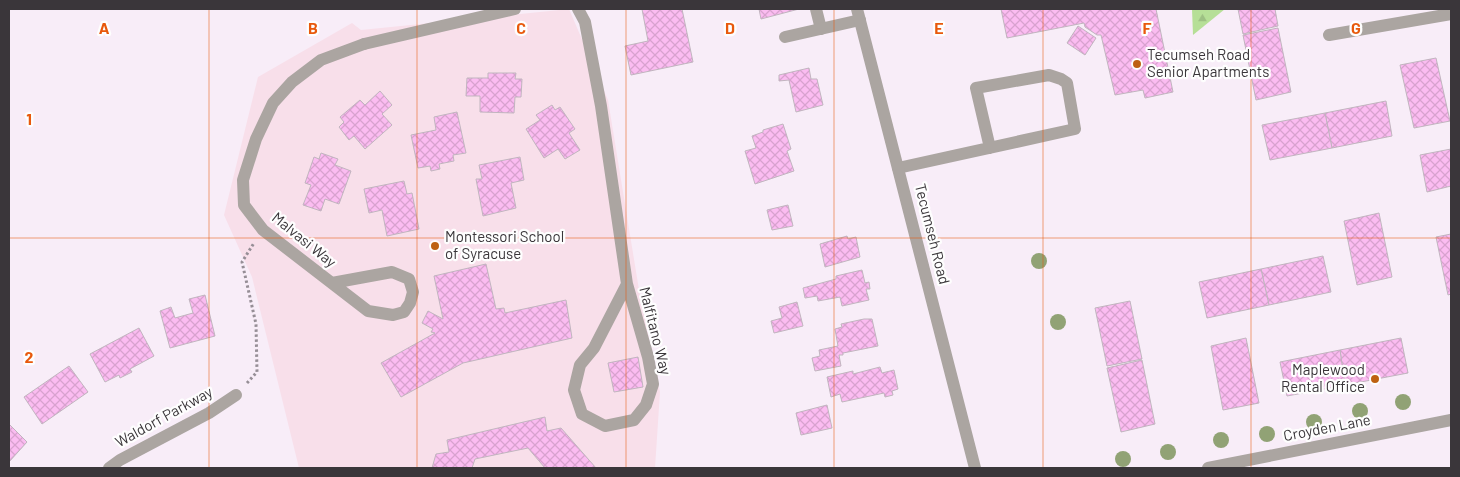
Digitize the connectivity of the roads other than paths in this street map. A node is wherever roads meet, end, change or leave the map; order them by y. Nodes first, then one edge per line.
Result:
1 (514, 9) edge
2 (578, 9) edge
3 (816, 9) edge
4 (858, 14) edge
5 (1451, 14) edge
6 (821, 29) junction
7 (1329, 35) dead end
8 (785, 37) dead end
9 (990, 148) junction
10 (898, 168) junction
11 (332, 283) junction
12 (627, 284) junction
13 (236, 396) road end
14 (1451, 420) edge
15 (109, 468) edge
16 (975, 468) edge
17 (1208, 468) edge

1 - 11 street, Malvasi Way
2 - 12 street, Malfitano Way
3 - 6 street
4 - 6 street
4 - 10 street, Tecumseh Road
5 - 7 street
6 - 8 street
9 - 9 street
9 - 10 street
10 - 16 street, Tecumseh Road
11 - 11 street, Malvasi Way
12 - 12 street, Malfitano Way
13 - 15 street, Waldorf Parkway
14 - 17 street, Croyden Lane

